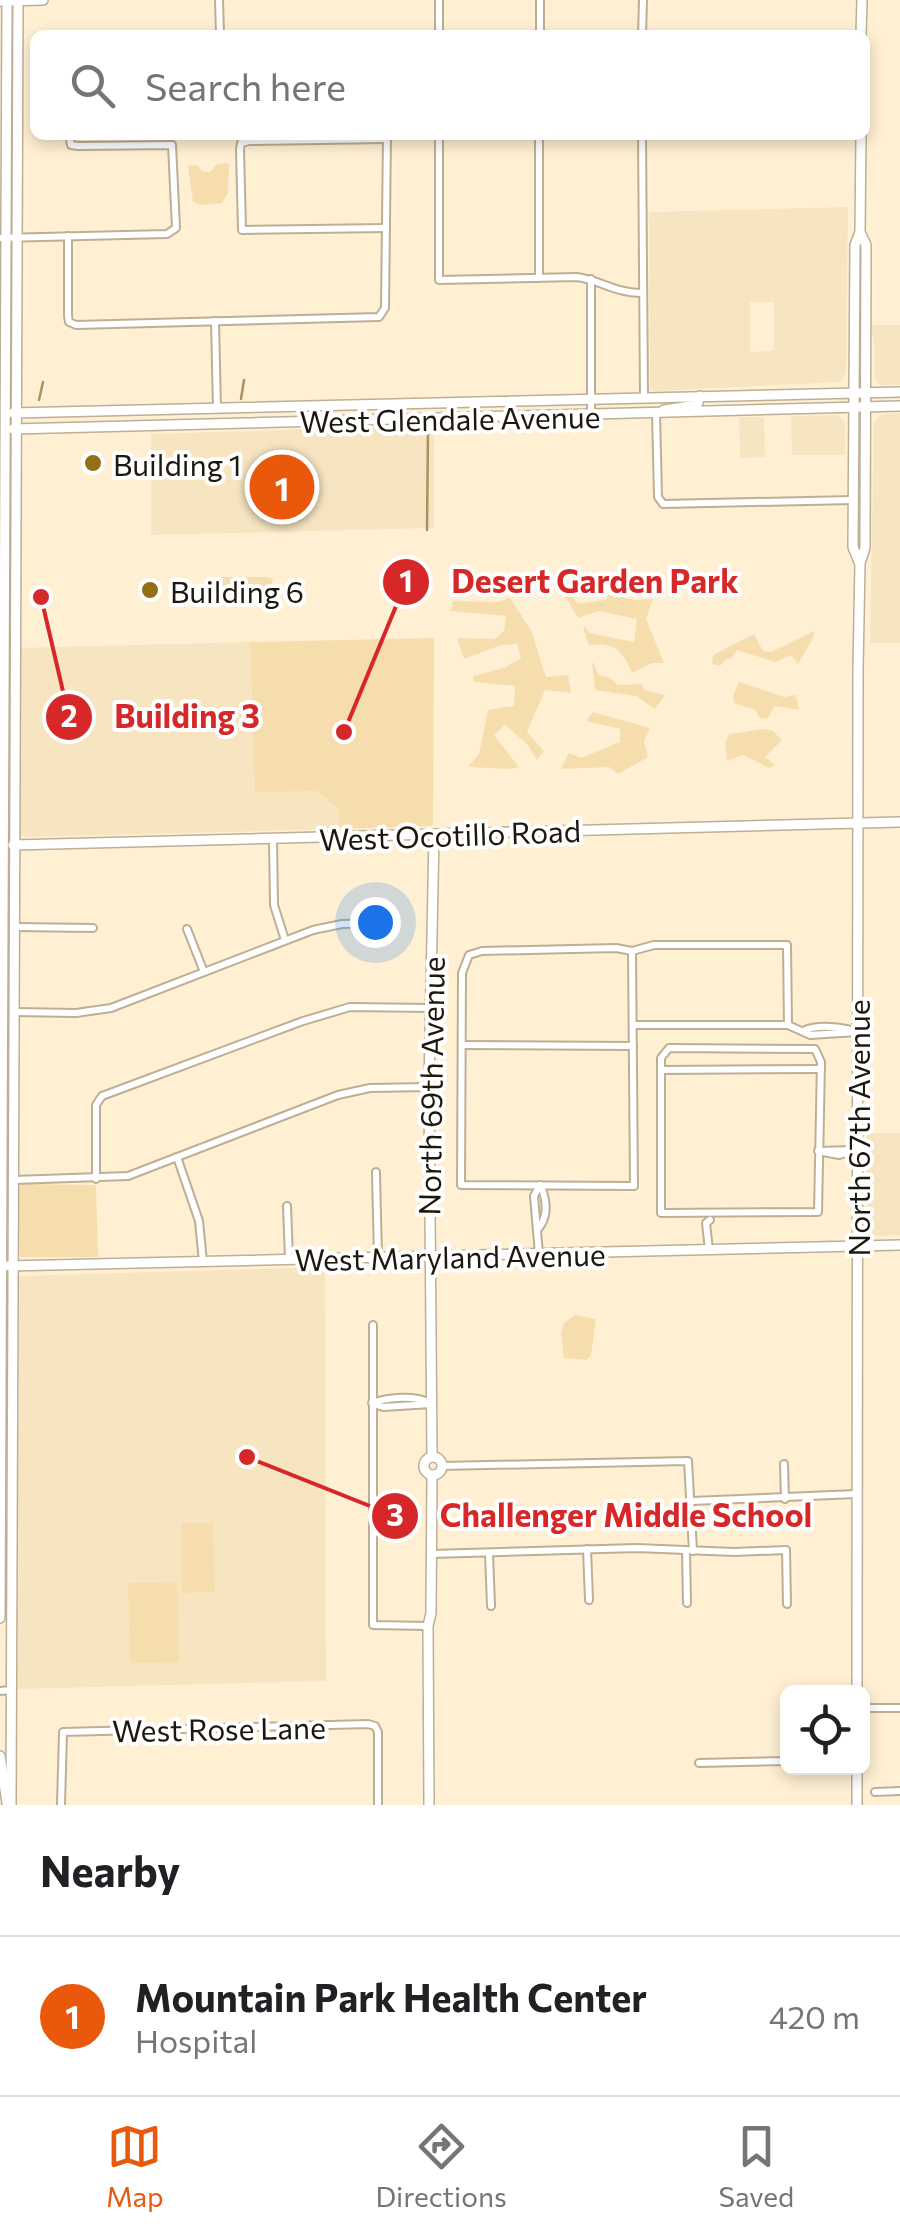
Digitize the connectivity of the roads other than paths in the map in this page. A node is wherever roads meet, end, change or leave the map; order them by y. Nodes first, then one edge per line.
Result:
1 (18, 0) edge
2 (43, 0) edge
3 (219, 0) edge
4 (439, 0) edge
5 (540, 0) edge
6 (643, 0) edge
7 (862, 0) edge
8 (5, 1) edge
9 (220, 30) edge
10 (439, 30) edge
11 (540, 30) edge
12 (642, 30) edge
13 (862, 30) edge
14 (70, 140) edge
15 (314, 140) edge
16 (387, 140) edge
17 (439, 140) edge
18 (539, 140) edge
19 (642, 140) edge
20 (861, 140) edge
21 (3, 152) edge
22 (386, 228) junction
23 (860, 232) junction
24 (68, 236) junction
25 (7, 238) edge
26 (538, 278) junction
27 (591, 279) junction
28 (640, 293) junction
29 (215, 320) junction
30 (854, 392) junction
31 (866, 392) junction
32 (900, 392) edge
33 (700, 396) junction
34 (644, 397) junction
35 (591, 398) junction
36 (338, 405) junction
37 (900, 406) edge
38 (854, 407) junction
39 (866, 407) junction
40 (217, 409) junction
41 (656, 412) junction
42 (6, 414) edge
43 (591, 414) junction
44 (339, 421) junction
45 (6, 430) edge
46 (854, 500) junction
47 (1, 556) edge
48 (15, 556) junction
49 (860, 563) junction
50 (900, 822) edge
51 (858, 823) junction
52 (434, 834) junction
53 (273, 838) junction
54 (6, 845) edge
55 (379, 923) dead end
56 (14, 927) junction
57 (93, 928) dead end
58 (187, 929) dead end
59 (285, 940) junction
60 (632, 951) junction
61 (204, 972) junction
62 (430, 1008) junction
63 (14, 1012) junction
64 (1, 1013) edge
65 (633, 1025) junction
66 (788, 1025) junction
67 (857, 1032) junction
68 (462, 1045) junction
69 (633, 1046) junction
70 (821, 1069) junction
71 (661, 1070) junction
72 (429, 1087) junction
73 (856, 1150) junction
74 (818, 1151) junction
75 (177, 1157) junction
76 (376, 1172) dead end
77 (96, 1179) junction
78 (14, 1180) junction
79 (540, 1185) junction
80 (287, 1206) dead end
81 (710, 1216) junction
82 (856, 1245) junction
83 (900, 1245) edge
84 (709, 1250) junction
85 (539, 1254) junction
86 (432, 1256) junction
87 (378, 1258) junction
88 (289, 1260) junction
89 (203, 1262) junction
90 (5, 1266) edge
91 (373, 1325) dead end
92 (4, 1396) edge
93 (372, 1403) junction
94 (432, 1404) junction
95 (432, 1458) junction
96 (784, 1464) dead end
97 (442, 1466) junction
98 (432, 1475) junction
99 (856, 1494) junction
100 (785, 1499) junction
101 (692, 1501) junction
102 (588, 1549) junction
103 (690, 1551) junction
104 (489, 1552) junction
105 (431, 1554) junction
106 (0, 1556) edge
107 (12, 1557) junction
108 (589, 1600) dead end
109 (687, 1603) dead end
110 (787, 1604) dead end
111 (491, 1606) dead end
112 (0, 1618) edge
113 (428, 1626) junction
114 (856, 1685) edge
115 (6, 1690) edge
116 (870, 1708) edge
117 (900, 1708) edge
118 (0, 1756) edge
119 (780, 1761) edge
120 (699, 1762) dead end
121 (857, 1775) edge
122 (900, 1791) edge
123 (874, 1792) dead end
124 (9, 1805) edge
125 (61, 1805) edge
126 (378, 1805) edge
127 (429, 1805) edge
128 (857, 1805) edge

1 - 2 street
1 - 8 street
1 - 25 street
3 - 9 street
4 - 10 street
5 - 11 street
6 - 12 street
7 - 13 street
8 - 21 street
14 - 24 street
15 - 22 street
16 - 22 street
17 - 26 street
18 - 26 street
19 - 28 street
20 - 23 street, North 67th Avenue
21 - 25 street
22 - 29 street
23 - 30 street, North 67th Avenue
23 - 31 street, North 67th Avenue
24 - 25 street
24 - 29 street
25 - 42 street
26 - 27 street
27 - 28 street
27 - 35 street
28 - 34 street
29 - 40 street
30 - 31 street, West Glendale Avenue
30 - 33 street, West Glendale Avenue
30 - 38 street, North 67th Avenue
31 - 32 street, West Glendale Avenue
31 - 39 street, North 67th Avenue
33 - 34 street, West Glendale Avenue
33 - 41 street
34 - 35 street, West Glendale Avenue
35 - 36 street, West Glendale Avenue
35 - 43 street
36 - 40 street, West Glendale Avenue
36 - 44 street
37 - 39 street, West Glendale Avenue
38 - 39 street, West Glendale Avenue
38 - 41 street, West Glendale Avenue
38 - 46 street, North 67th Avenue
39 - 49 street, North 67th Avenue
40 - 42 street, West Glendale Avenue
41 - 43 street, West Glendale Avenue
41 - 46 street
42 - 45 street
43 - 44 street, West Glendale Avenue
44 - 45 street, West Glendale Avenue
45 - 47 street
45 - 48 street
46 - 49 street, North 67th Avenue
47 - 48 street
47 - 54 street
48 - 54 street
49 - 51 street, North 67th Avenue
50 - 51 street, West Ocotillo Road
51 - 52 street, West Ocotillo Road
51 - 67 street, North 67th Avenue
52 - 53 street, West Ocotillo Road
52 - 62 street, North 69th Avenue
53 - 54 street, West Ocotillo Road
53 - 59 street
54 - 56 street
54 - 64 street
55 - 59 street
56 - 57 street
56 - 63 street
58 - 61 street
59 - 61 street
60 - 65 street
60 - 66 street
60 - 68 street
61 - 63 street
62 - 72 street, North 69th Avenue
62 - 77 street
63 - 78 street
64 - 90 street
65 - 66 street
65 - 69 street
66 - 67 street
67 - 73 street, North 67th Avenue
68 - 69 street
68 - 79 street
69 - 79 street
70 - 71 street
70 - 71 street
70 - 74 street
71 - 81 street
72 - 75 street
72 - 86 street, North 69th Avenue
73 - 74 street
73 - 82 street, North 67th Avenue
74 - 81 street
75 - 77 street
75 - 89 street
76 - 87 street
77 - 78 street
78 - 90 street
79 - 85 street
80 - 88 street
81 - 84 street
82 - 83 street, West Maryland Avenue
82 - 84 street, West Maryland Avenue
82 - 99 street, North 67th Avenue
84 - 85 street, West Maryland Avenue
85 - 86 street, West Maryland Avenue
86 - 87 street, West Maryland Avenue
86 - 94 street, North 69th Avenue
87 - 88 street, West Maryland Avenue
88 - 89 street, West Maryland Avenue
89 - 90 street, West Maryland Avenue
90 - 92 street
91 - 93 street
92 - 106 street
92 - 107 street
93 - 94 street
93 - 113 street
94 - 95 street, North 69th Avenue
95 - 97 street
95 - 98 street, North 69th Avenue
96 - 100 street
97 - 98 street
97 - 101 street
98 - 105 street, North 69th Avenue
99 - 100 street
99 - 114 street, North 67th Avenue
100 - 101 street
101 - 103 street
102 - 103 street
102 - 104 street
102 - 108 street
103 - 109 street
103 - 110 street
104 - 105 street
104 - 111 street
105 - 113 street, North 69th Avenue
106 - 107 street
106 - 112 street
107 - 115 street
113 - 127 street, North 69th Avenue
115 - 124 street
116 - 117 street
118 - 124 street
119 - 120 street
121 - 128 street
122 - 123 street
125 - 126 street, West Rose Lane

